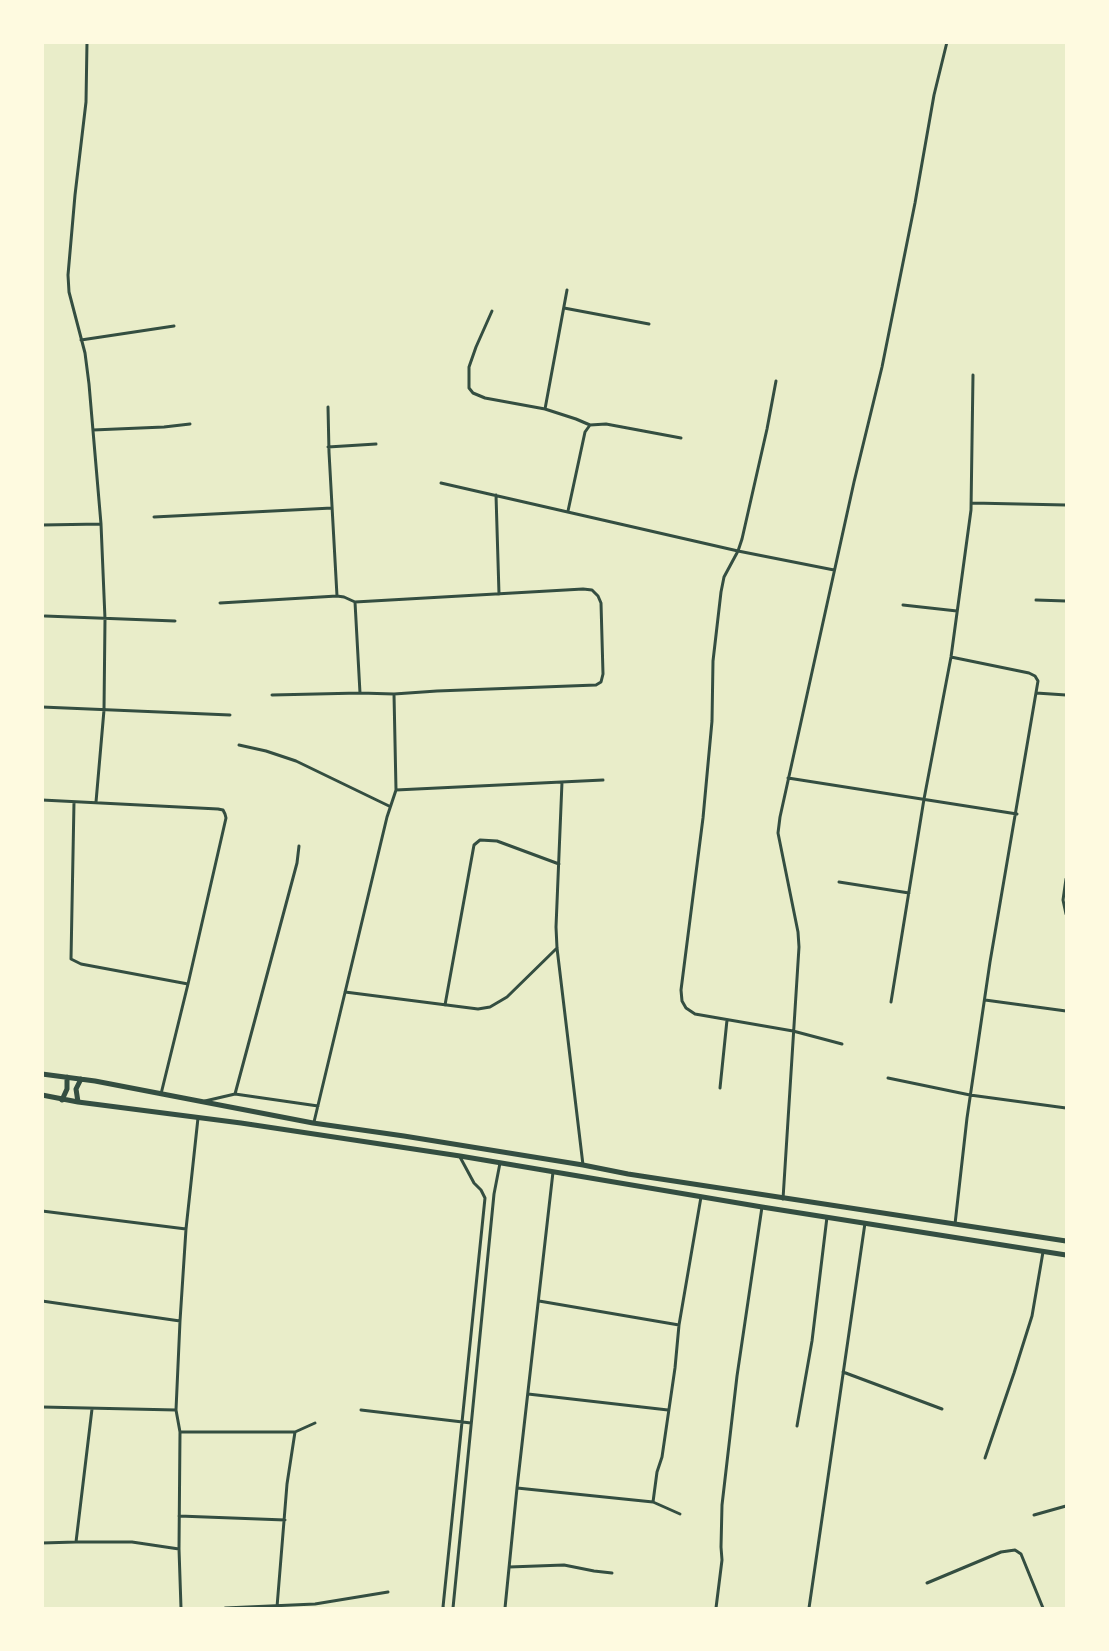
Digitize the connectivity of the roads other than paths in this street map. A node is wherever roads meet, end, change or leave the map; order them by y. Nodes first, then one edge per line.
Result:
1 (88, 42) edge
2 (947, 42) edge
3 (567, 290) dead end
4 (564, 308) junction
5 (492, 311) dead end
6 (649, 324) dead end
7 (174, 326) dead end
8 (81, 340) junction
9 (973, 375) dead end
10 (776, 381) dead end
11 (328, 408) dead end
12 (545, 409) junction
13 (190, 424) dead end
14 (590, 425) junction
15 (93, 430) junction
16 (681, 438) dead end
17 (376, 444) dead end
18 (328, 447) junction
19 (441, 483) dead end
20 (496, 495) junction
21 (972, 503) junction
22 (1066, 505) edge
23 (332, 508) junction
24 (568, 512) junction
25 (154, 517) dead end
26 (102, 524) junction
27 (42, 525) edge
28 (738, 551) junction
29 (834, 570) junction
30 (499, 594) junction
31 (337, 596) junction
32 (1036, 600) dead end
33 (1066, 601) edge
34 (355, 602) junction
35 (220, 603) dead end
36 (903, 605) dead end
37 (957, 611) junction
38 (45, 616) dead end
39 (104, 619) junction
40 (175, 621) dead end
41 (951, 657) junction
42 (1036, 693) junction
43 (360, 694) junction
44 (394, 694) junction
45 (272, 695) dead end
46 (1066, 695) edge
47 (42, 707) edge
48 (104, 710) junction
49 (230, 715) dead end
50 (239, 745) dead end
51 (788, 778) junction
52 (603, 780) dead end
53 (562, 782) junction
54 (396, 790) junction
55 (924, 799) junction
56 (42, 800) edge
57 (74, 802) junction
58 (96, 802) junction
59 (390, 806) junction
60 (1016, 814) junction
61 (299, 846) dead end
62 (559, 864) junction
63 (1066, 879) edge
64 (839, 882) dead end
65 (909, 893) junction
66 (1066, 914) edge
67 (557, 948) junction
68 (188, 984) junction
69 (345, 992) junction
70 (984, 1000) junction
71 (891, 1002) dead end
72 (445, 1005) junction
73 (1066, 1011) edge
74 (727, 1020) junction
75 (792, 1031) junction
76 (842, 1044) dead end
77 (42, 1074) edge
78 (67, 1077) junction
79 (888, 1078) dead end
80 (81, 1079) junction
81 (720, 1088) dead end
82 (161, 1094) junction
83 (235, 1094) junction
84 (42, 1095) edge
85 (970, 1095) junction
86 (62, 1100) junction
87 (78, 1102) junction
88 (202, 1102) junction
89 (318, 1106) junction
90 (1066, 1108) edge
91 (198, 1118) junction
92 (314, 1123) junction
93 (460, 1156) junction
94 (500, 1163) junction
95 (583, 1165) junction
96 (553, 1171) junction
97 (701, 1197) junction
98 (783, 1199) junction
99 (762, 1207) junction
100 (42, 1211) edge
101 (827, 1217) junction
102 (865, 1223) junction
103 (955, 1224) junction
104 (186, 1229) junction
105 (1066, 1241) edge
106 (1043, 1251) junction
107 (480, 1252) junction
108 (488, 1252) junction
109 (1066, 1255) edge
110 (42, 1301) edge
111 (539, 1301) junction
112 (180, 1321) junction
113 (679, 1325) junction
114 (843, 1372) junction
115 (528, 1394) junction
116 (42, 1407) edge
117 (92, 1409) junction
118 (942, 1409) dead end
119 (176, 1410) junction
120 (361, 1410) dead end
121 (668, 1410) junction
122 (462, 1422) junction
123 (315, 1423) dead end
124 (472, 1423) junction
125 (797, 1426) dead end
126 (180, 1432) junction
127 (295, 1432) junction
128 (985, 1458) dead end
129 (517, 1488) junction
130 (653, 1502) junction
131 (1066, 1506) edge
132 (680, 1514) dead end
133 (179, 1516) junction
134 (1034, 1516) dead end
135 (285, 1520) junction
136 (76, 1542) junction
137 (42, 1543) edge
138 (179, 1549) junction
139 (509, 1567) junction
140 (612, 1573) dead end
141 (927, 1583) dead end
142 (388, 1592) dead end
143 (277, 1607) junction
144 (182, 1608) edge
145 (225, 1608) edge
146 (444, 1608) edge
147 (453, 1608) edge
148 (505, 1608) edge
149 (716, 1608) edge
150 (809, 1608) edge
151 (1043, 1608) edge

1 - 8 street
2 - 29 street
3 - 4 street
4 - 6 street
4 - 12 street
5 - 12 street
7 - 8 street
8 - 15 street
9 - 21 street
10 - 28 street
11 - 18 street
12 - 14 street
13 - 15 street
14 - 16 street
14 - 24 street
15 - 26 street
17 - 18 street
18 - 23 street
19 - 20 street
20 - 24 street
20 - 30 street
21 - 22 street
21 - 37 street
23 - 25 street
23 - 31 street
24 - 28 street
26 - 27 street
26 - 39 street
28 - 29 street
28 - 74 street
29 - 51 street
30 - 34 street
30 - 44 street
31 - 34 street
31 - 35 street
32 - 33 street
34 - 43 street
36 - 37 street
37 - 41 street
38 - 39 street
39 - 40 street
39 - 48 street
41 - 42 street
41 - 55 street
42 - 46 street
42 - 60 street
43 - 44 street
43 - 45 street
44 - 54 street
47 - 48 street
48 - 49 street
48 - 58 street
50 - 59 street
51 - 55 street
51 - 75 street
52 - 53 street
53 - 54 street
53 - 62 street
54 - 59 street
55 - 60 street
55 - 65 street
56 - 57 street
57 - 58 street
57 - 68 street
58 - 68 street
59 - 69 street
60 - 70 street
61 - 83 street
62 - 67 street
62 - 72 street
63 - 66 street
64 - 65 street
65 - 71 street
67 - 72 street
67 - 95 street
68 - 82 street
69 - 72 street
69 - 89 street
70 - 73 street
70 - 85 street
74 - 75 street
74 - 81 street
75 - 76 street
75 - 98 street
77 - 78 highway
78 - 80 highway
78 - 86 highway
79 - 85 street
80 - 82 highway
80 - 87 highway
82 - 88 highway
83 - 88 street
83 - 89 street
84 - 86 highway
85 - 90 street
85 - 103 street
86 - 87 highway
87 - 91 highway
88 - 92 highway
89 - 92 street
91 - 93 highway
91 - 104 street
92 - 95 highway
93 - 94 highway
93 - 107 street
94 - 96 highway
94 - 108 street
95 - 98 highway
96 - 97 highway
96 - 111 street
97 - 99 highway
97 - 113 street
98 - 103 highway
99 - 101 highway
99 - 149 street
100 - 104 street
101 - 102 highway
101 - 125 street
102 - 106 highway
102 - 114 street
103 - 105 highway
104 - 112 street
106 - 109 highway
106 - 128 street
107 - 108 street
107 - 122 street
108 - 124 street
110 - 112 street
111 - 113 street
111 - 115 street
112 - 119 street
113 - 121 street
114 - 118 street
114 - 150 street
115 - 121 street
115 - 129 street
116 - 117 street
117 - 119 street
117 - 136 street
119 - 126 street
120 - 122 street
121 - 130 street
122 - 124 street
122 - 146 street
123 - 127 street
124 - 147 street
126 - 127 street
126 - 133 street
127 - 135 street
129 - 130 street
129 - 139 street
130 - 132 street
131 - 134 street
133 - 135 street
133 - 138 street
135 - 143 street
136 - 137 street
136 - 138 street
138 - 144 street
139 - 140 street
139 - 148 street
141 - 151 street
142 - 143 street
143 - 145 street

